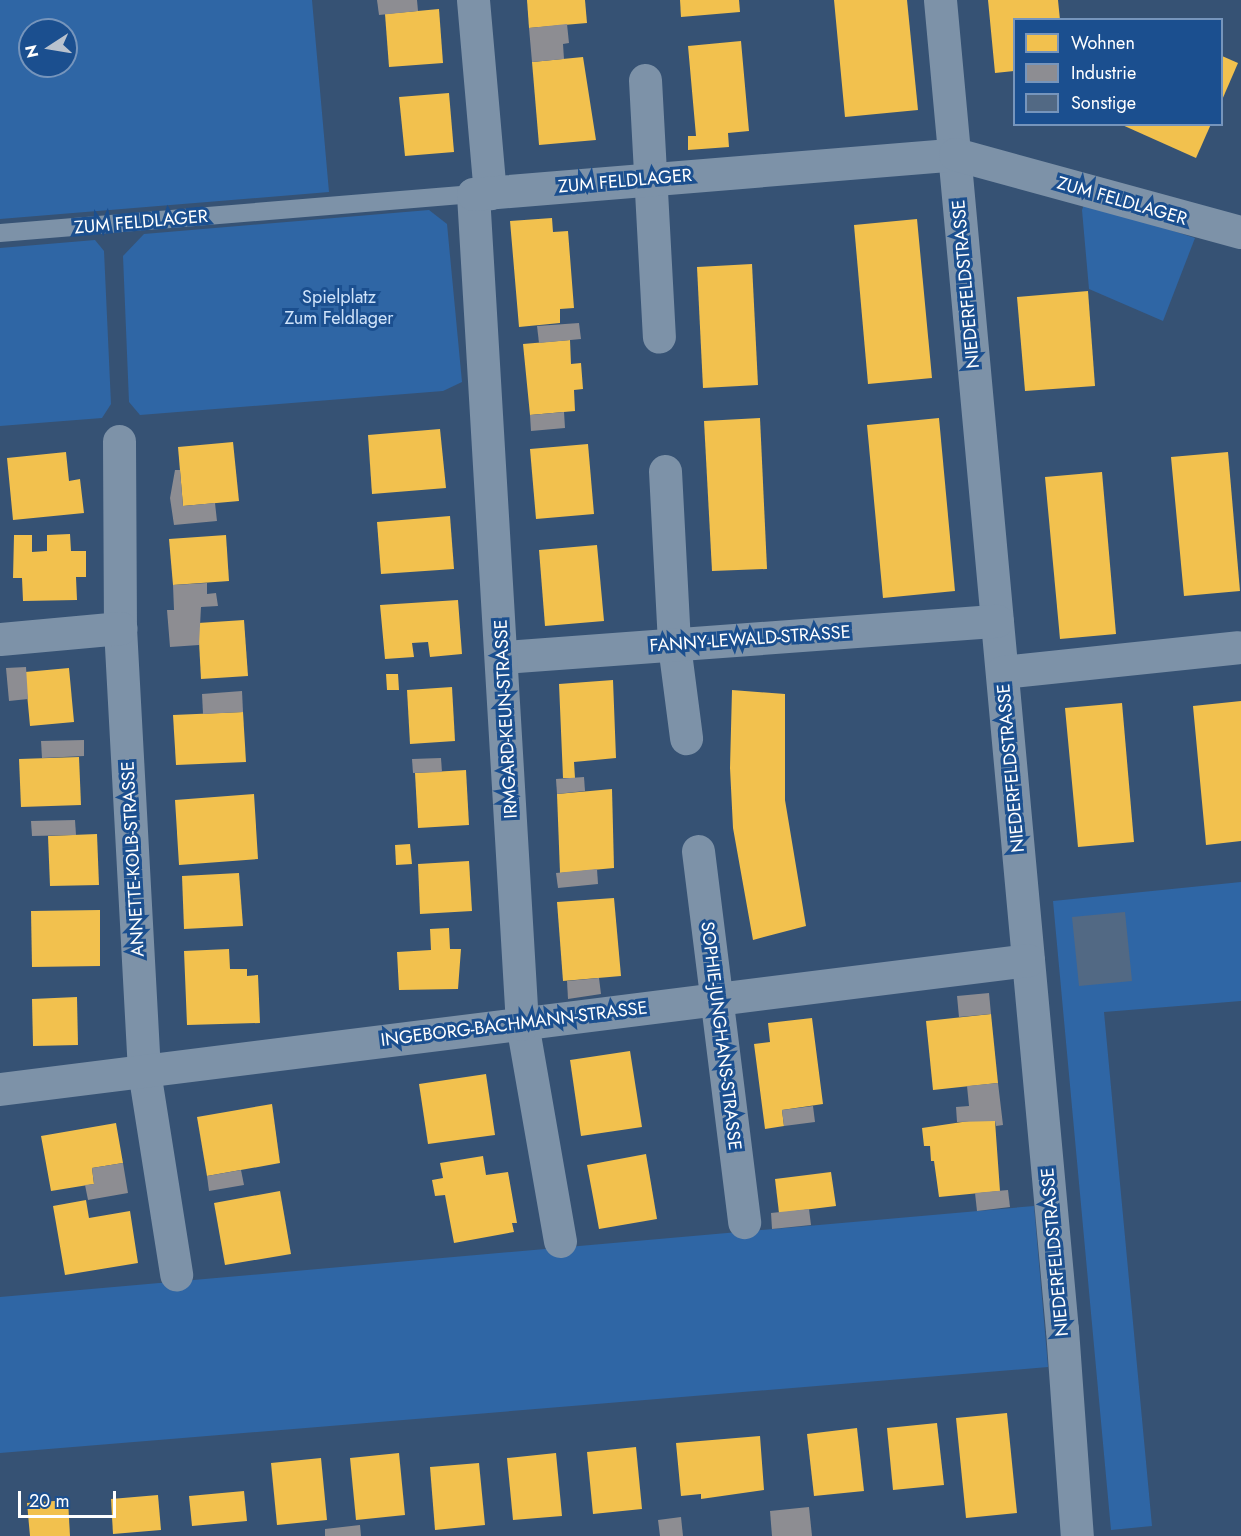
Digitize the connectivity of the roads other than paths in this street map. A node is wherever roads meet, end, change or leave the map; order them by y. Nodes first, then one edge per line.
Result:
1 (473, 0) edge
2 (940, 0) edge
3 (645, 80) dead end
4 (955, 154) junction
5 (653, 179) junction
6 (481, 193) junction
7 (1241, 232) edge
8 (0, 233) edge
9 (659, 338) dead end
10 (118, 441) dead end
11 (665, 471) dead end
12 (997, 621) junction
13 (120, 628) junction
14 (0, 639) edge
15 (674, 645) junction
16 (1238, 647) dead end
17 (503, 657) junction
18 (1002, 672) junction
19 (686, 738) dead end
20 (698, 851) dead end
21 (1028, 960) junction
22 (715, 999) junction
23 (522, 1024) junction
24 (144, 1071) junction
25 (0, 1089) edge
26 (744, 1222) dead end
27 (560, 1241) dead end
28 (176, 1274) dead end
29 (1064, 1536) edge
30 (1077, 1536) edge

1 - 6 street, IRMGARD-KEUN-STRASSE
2 - 4 street, NIEDERFELDSTRASSE
3 - 5 street
4 - 5 street, ZUM FELDLAGER
4 - 7 street, ZUM FELDLAGER
4 - 12 street, NIEDERFELDSTRASSE
5 - 6 street, ZUM FELDLAGER
5 - 9 street
6 - 8 lane, ZUM FELDLAGER
6 - 17 street, IRMGARD-KEUN-STRASSE
10 - 13 street, ANNETTE-KOLB-STRASSE
11 - 15 street
12 - 15 street, FANNY-LEWALD-STRASSE
12 - 18 street, NIEDERFELDSTRASSE
13 - 14 street
13 - 24 street, ANNETTE-KOLB-STRASSE
15 - 17 street, FANNY-LEWALD-STRASSE
15 - 19 street
16 - 18 street
17 - 23 street, IRMGARD-KEUN-STRASSE
18 - 21 street, NIEDERFELDSTRASSE
20 - 22 street, SOPHIE-JUNGHANS-STRASSE
21 - 22 street, INGEBORG-BACHMANN-STRASSE
21 - 30 street, NIEDERFELDSTRASSE
22 - 23 street, INGEBORG-BACHMANN-STRASSE
22 - 26 street, SOPHIE-JUNGHANS-STRASSE
23 - 24 street, INGEBORG-BACHMANN-STRASSE
23 - 27 street, IRMGARD-KEUN-STRASSE
24 - 25 street, INGEBORG-BACHMANN-STRASSE
24 - 28 street, ANNETTE-KOLB-STRASSE
29 - 30 street

